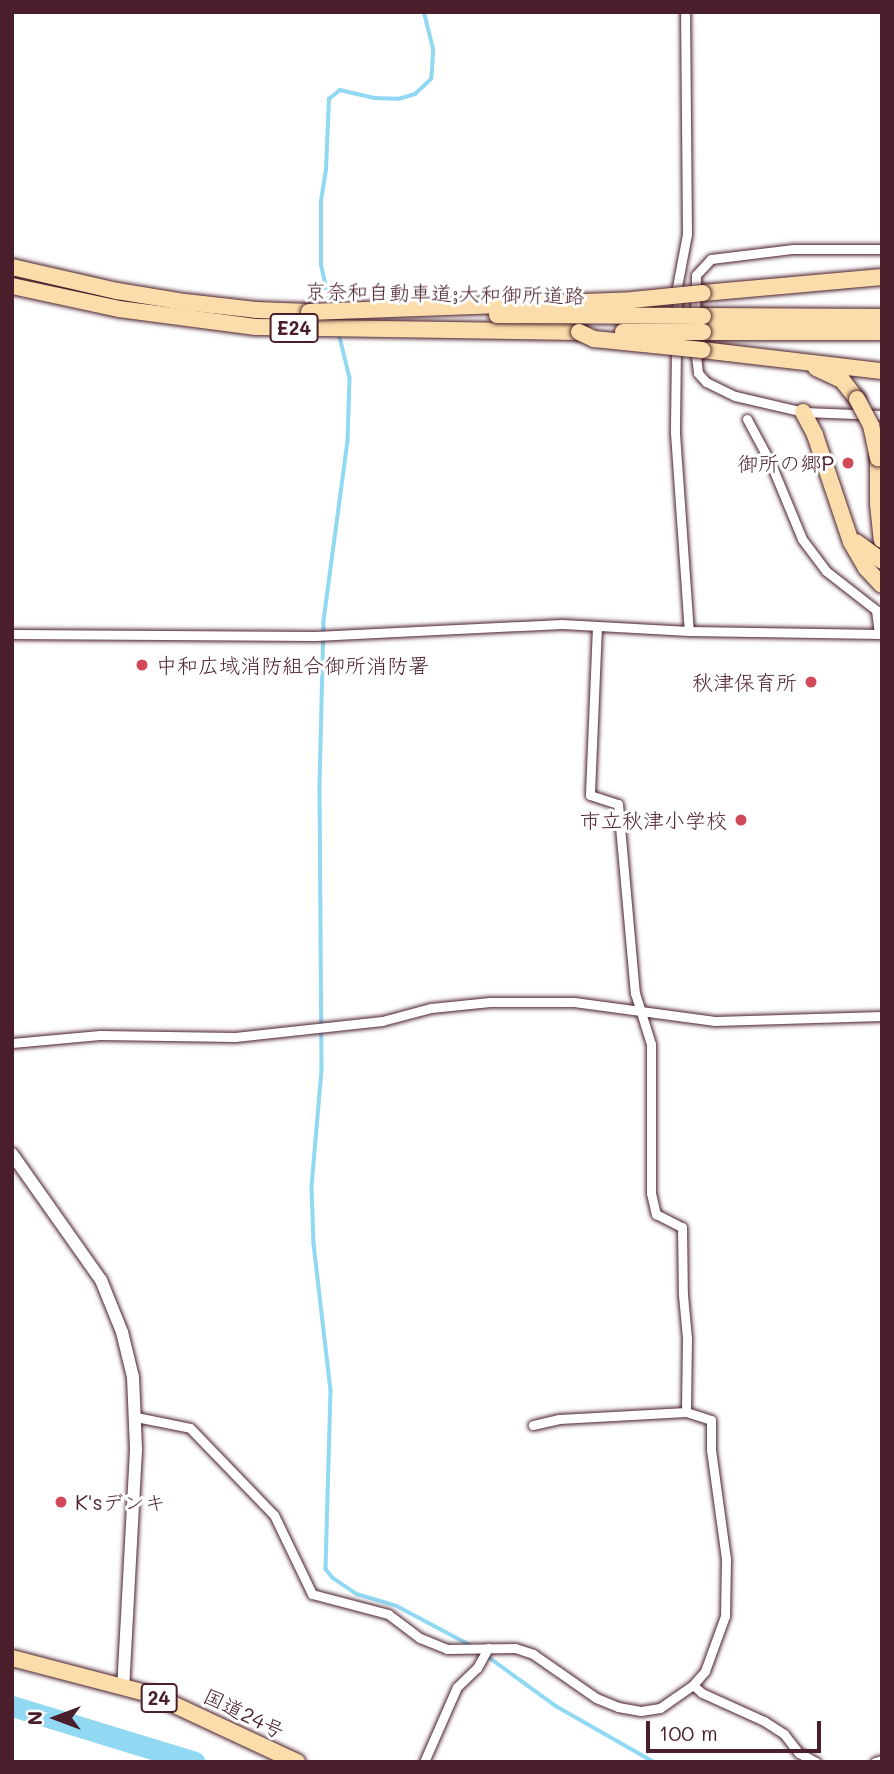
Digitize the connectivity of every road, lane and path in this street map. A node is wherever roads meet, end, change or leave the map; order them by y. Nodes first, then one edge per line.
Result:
1 (685, 12) edge
2 (882, 248) edge
3 (12, 267) edge
4 (882, 277) edge
5 (12, 286) edge
6 (309, 312) junction
7 (882, 317) edge
8 (703, 324) junction
9 (579, 331) junction
10 (882, 332) edge
11 (794, 360) junction
12 (882, 370) edge
13 (803, 412) junction
14 (882, 415) edge
15 (747, 419) dead end
16 (844, 526) junction
17 (882, 540) edge
18 (882, 561) edge
19 (882, 585) edge
20 (597, 626) junction
21 (690, 631) junction
22 (12, 634) edge
23 (880, 634) edge
24 (640, 1011) junction
25 (882, 1016) edge
26 (12, 1042) edge
27 (12, 1154) edge
28 (686, 1412) junction
29 (136, 1417) junction
30 (533, 1425) dead end
31 (487, 1649) junction
32 (12, 1658) edge
33 (693, 1685) junction
34 (123, 1688) junction
35 (882, 1760) edge
36 (297, 1762) edge
37 (424, 1762) edge
38 (816, 1762) edge
39 (875, 1762) edge

1 - 21 street
2 - 13 street
3 - 6 highway, 京奈和自動車道;大和御所道路 / E24
4 - 6 highway, bridge
5 - 9 highway, 京奈和自動車道;大和御所道路 / E24
6 - 8 highway, 京奈和自動車道;大和御所道路 / E24, bridge
7 - 8 highway, 京奈和自動車道;大和御所道路 / E24
8 - 9 highway, 京奈和自動車道;大和御所道路 / E24, bridge
8 - 10 highway, 京奈和自動車道;大和御所道路 / E24
9 - 11 highway, bridge
11 - 12 highway
11 - 17 highway, bridge
13 - 14 street
13 - 16 highway
15 - 23 street
16 - 18 highway
16 - 19 highway
20 - 21 street
20 - 22 street
20 - 24 street
21 - 23 street
24 - 25 street
24 - 26 street
24 - 28 street
27 - 29 street
28 - 30 street
28 - 33 street
29 - 31 street
29 - 34 street
31 - 33 street
31 - 37 street
32 - 34 highway, 国道24号 / 24
33 - 38 street
34 - 36 highway, 国道24号 / 24
35 - 39 street

